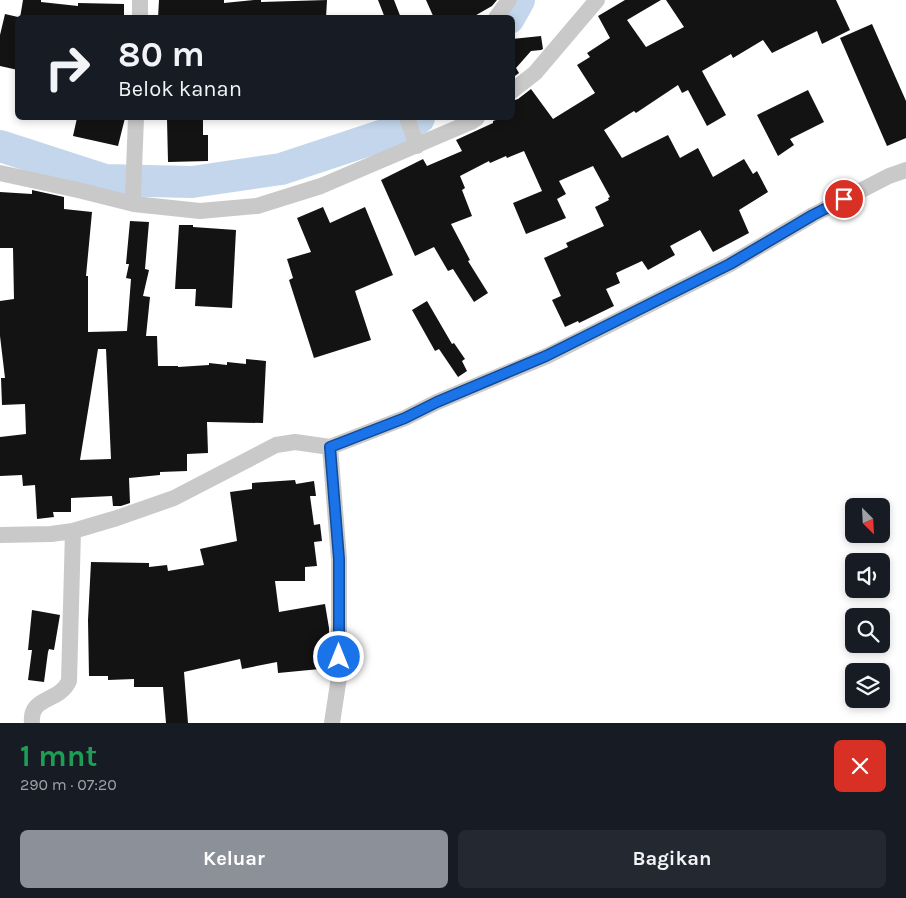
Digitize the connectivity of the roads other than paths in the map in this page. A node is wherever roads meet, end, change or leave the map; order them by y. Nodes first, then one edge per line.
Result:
1 (140, 0) edge
2 (509, 0) edge
3 (597, 0) edge
4 (140, 15) edge
5 (498, 15) edge
6 (515, 89) edge
7 (136, 120) edge
8 (408, 120) edge
9 (474, 120) edge
10 (415, 141) junction
11 (906, 170) edge
12 (0, 173) edge
13 (133, 199) junction
14 (330, 447) junction
15 (74, 531) junction
16 (0, 535) edge
17 (32, 723) edge
18 (332, 723) edge

1 - 4 street
2 - 5 street
3 - 6 street
7 - 13 street
8 - 10 street
9 - 10 street
10 - 13 street
11 - 14 street
12 - 13 street
14 - 15 street
14 - 18 street
15 - 16 street
15 - 17 street

